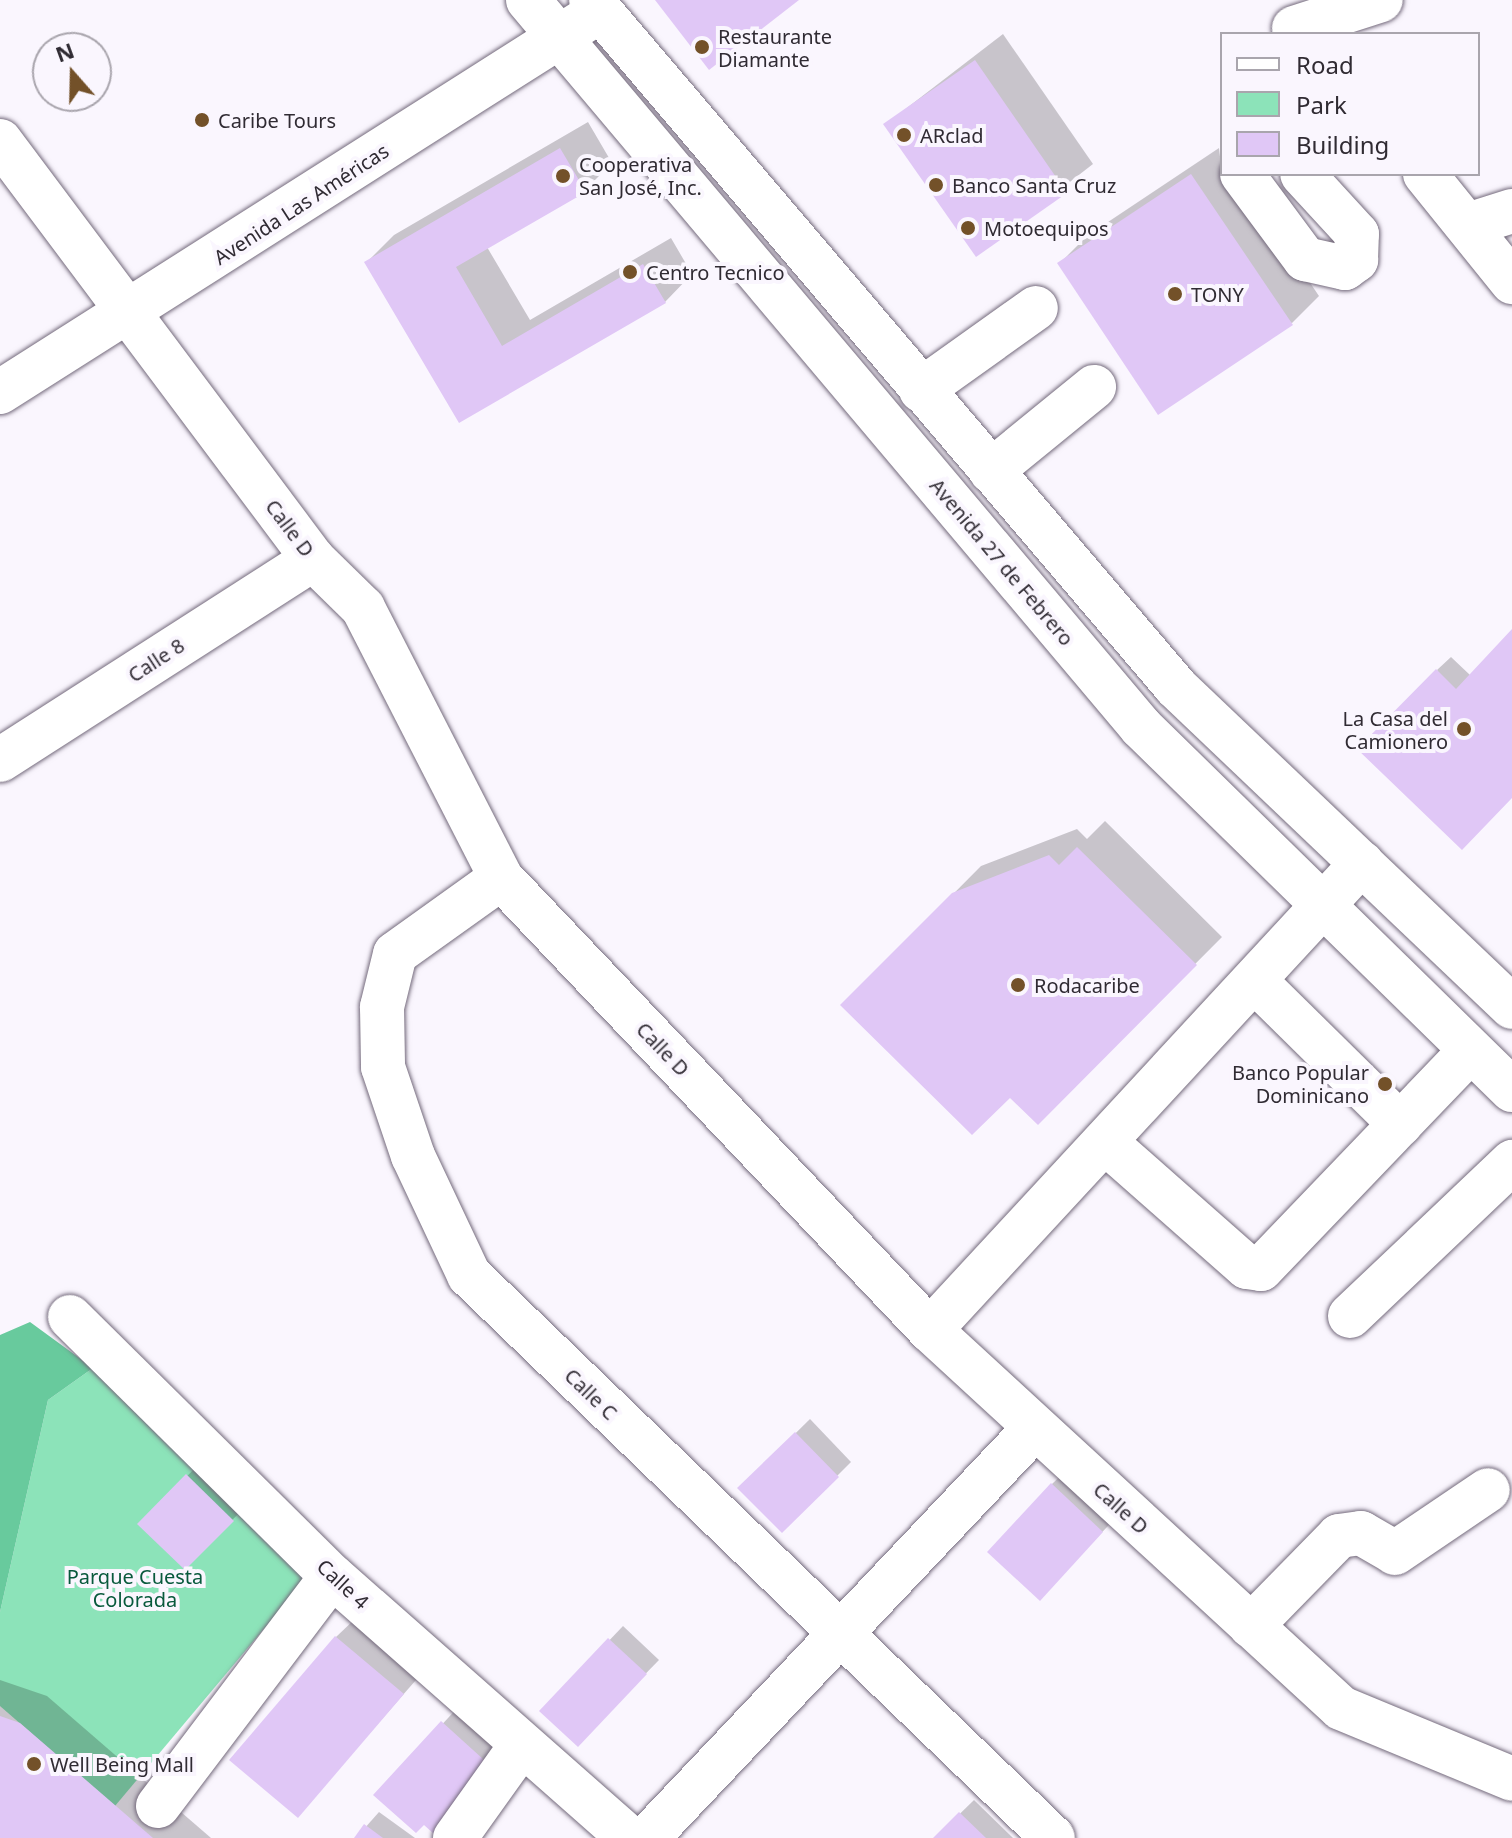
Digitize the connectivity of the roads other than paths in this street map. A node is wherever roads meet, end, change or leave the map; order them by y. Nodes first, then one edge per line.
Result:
1 (528, 0) edge
2 (1381, 0) edge
3 (595, 6) edge
4 (1288, 21) edge
5 (559, 37) junction
6 (0, 141) edge
7 (1243, 176) edge
8 (1304, 176) edge
9 (1427, 176) edge
10 (1512, 211) edge
11 (1471, 224) junction
12 (1512, 282) edge
13 (1036, 308) dead end
14 (130, 315) junction
15 (1094, 387) dead end
16 (921, 390) junction
17 (0, 392) edge
18 (991, 471) junction
19 (313, 559) junction
20 (0, 760) edge
21 (1362, 863) junction
22 (501, 878) junction
23 (1326, 909) junction
24 (1255, 981) junction
25 (1512, 1007) edge
26 (1471, 1050) junction
27 (1512, 1090) edge
28 (1400, 1124) junction
29 (1105, 1142) junction
30 (1512, 1162) edge
31 (1350, 1316) dead end
32 (70, 1317) dead end
33 (930, 1330) junction
34 (1034, 1429) junction
35 (1488, 1490) dead end
36 (332, 1576) junction
37 (1251, 1626) junction
38 (839, 1637) junction
39 (522, 1744) junction
40 (1512, 1779) edge
41 (158, 1806) dead end
42 (455, 1838) edge
43 (629, 1838) edge
44 (647, 1838) edge
45 (1053, 1838) edge

1 - 5 street, Avenida 27 de Febrero
2 - 4 street
3 - 5 street, Avenida Las Américas
3 - 16 street
5 - 14 street, Avenida Las Américas
5 - 23 street, Avenida 27 de Febrero
6 - 14 street, Calle D
7 - 8 street
9 - 11 street
10 - 11 street
11 - 12 street
13 - 16 street
14 - 17 street, Avenida Las Américas
14 - 19 street, Calle D
15 - 18 street
16 - 18 street
18 - 21 street
19 - 20 street, Calle 8
19 - 22 street, Calle D
21 - 23 street
21 - 25 street
22 - 33 street, Calle D
22 - 38 street, Calle C
23 - 24 street
23 - 26 street, Avenida 27 de Febrero
24 - 28 street
24 - 29 street
26 - 27 street, Avenida 27 de Febrero
26 - 28 street
28 - 29 street
29 - 33 street
30 - 31 street
32 - 36 street, Calle 4
33 - 34 street, Calle D
34 - 37 street, Calle D
34 - 38 street
35 - 37 street
36 - 39 street, Calle 4
36 - 41 street
37 - 40 street, Calle D
38 - 44 street
38 - 45 street, Calle C
39 - 42 street
39 - 43 street, Calle 4

